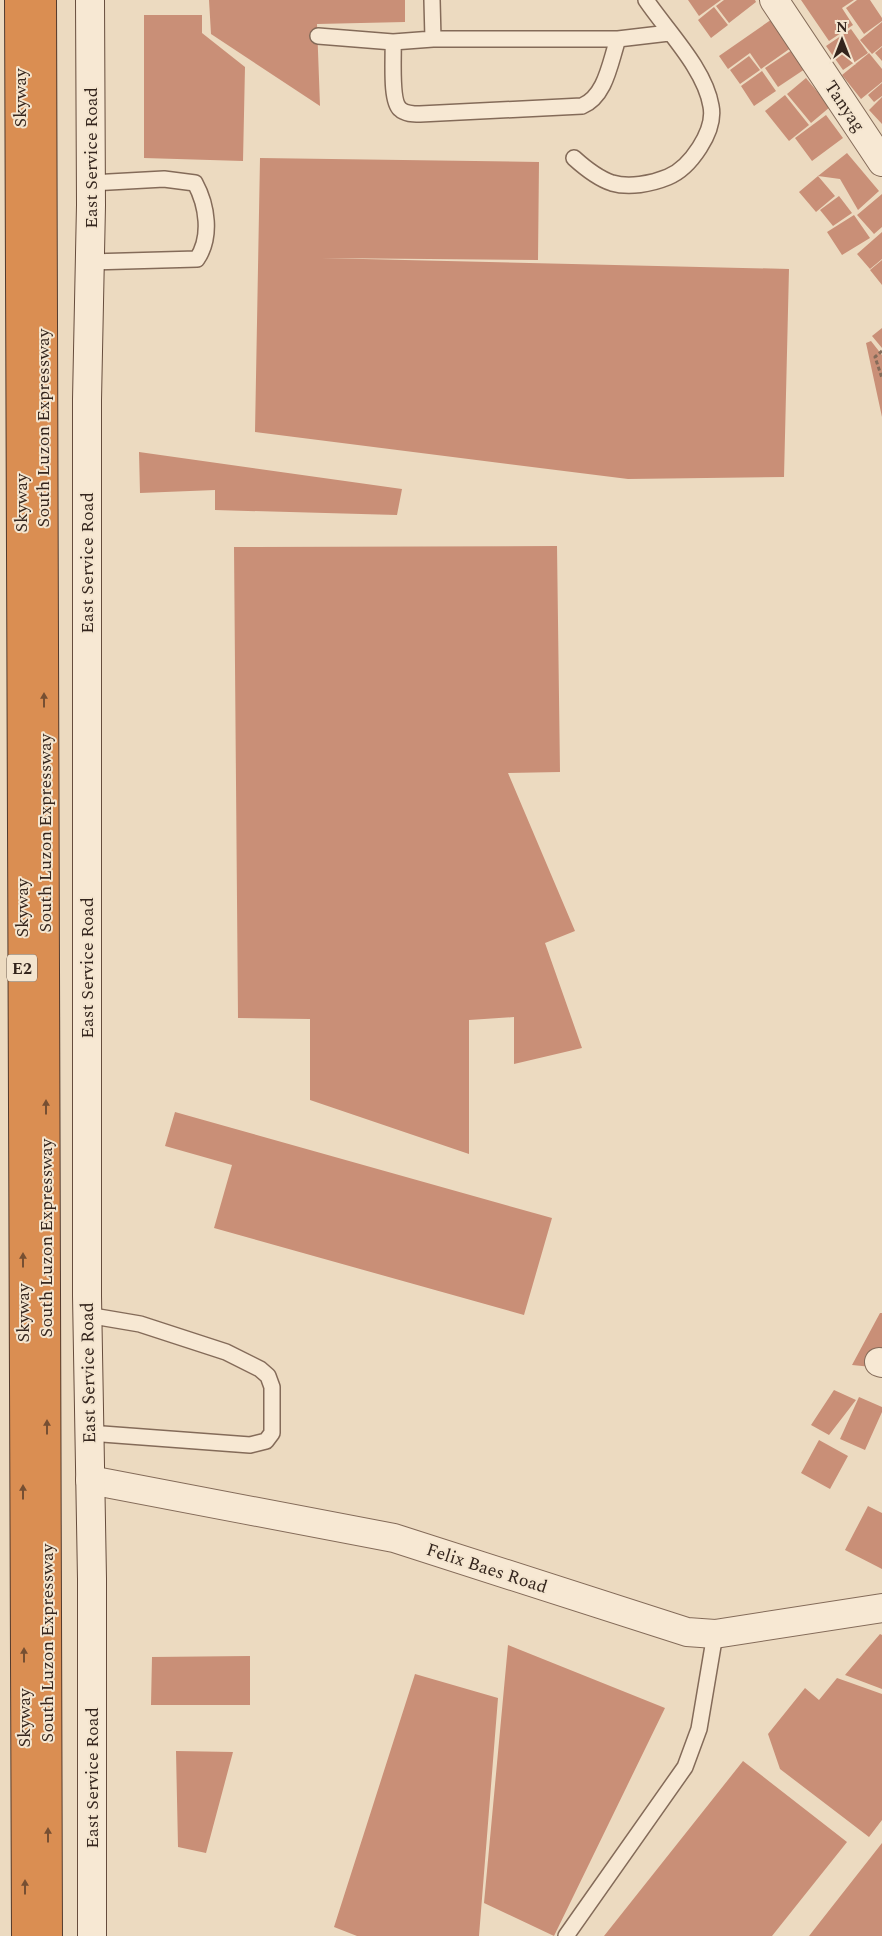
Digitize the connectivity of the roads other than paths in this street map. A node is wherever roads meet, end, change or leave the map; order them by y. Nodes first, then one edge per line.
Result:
1 (19, 0) edge
2 (42, 0) edge
3 (90, 0) edge
4 (432, 0) edge
5 (646, 0) edge
6 (774, 0) edge
7 (669, 33) junction
8 (318, 36) dead end
9 (433, 39) junction
10 (618, 39) junction
11 (393, 42) junction
12 (574, 158) dead end
13 (882, 162) edge
14 (91, 183) junction
15 (90, 262) junction
16 (87, 1315) junction
17 (89, 1433) junction
18 (90, 1480) junction
19 (882, 1608) edge
20 (715, 1634) junction
21 (26, 1936) edge
22 (48, 1936) edge
23 (92, 1936) edge
24 (566, 1936) edge

21 -> 1 highway, Skyway / E2
22 -> 2 highway, South Luzon Expressway / E2
3 - 14 main road, East Service Road
4 - 9 lane
5 - 7 lane
6 - 13 main road, Tanyag
7 - 10 lane
7 - 12 lane
8 - 11 lane
9 - 10 lane
9 - 11 lane
10 - 11 lane
14 - 15 main road, East Service Road
14 - 15 lane
15 - 16 main road, East Service Road
16 - 17 main road, East Service Road
16 - 17 lane
17 - 18 main road, East Service Road
18 - 20 main road, Felix Baes Road
18 - 23 main road, East Service Road
19 - 20 main road, Felix Baes Road
20 - 24 lane

